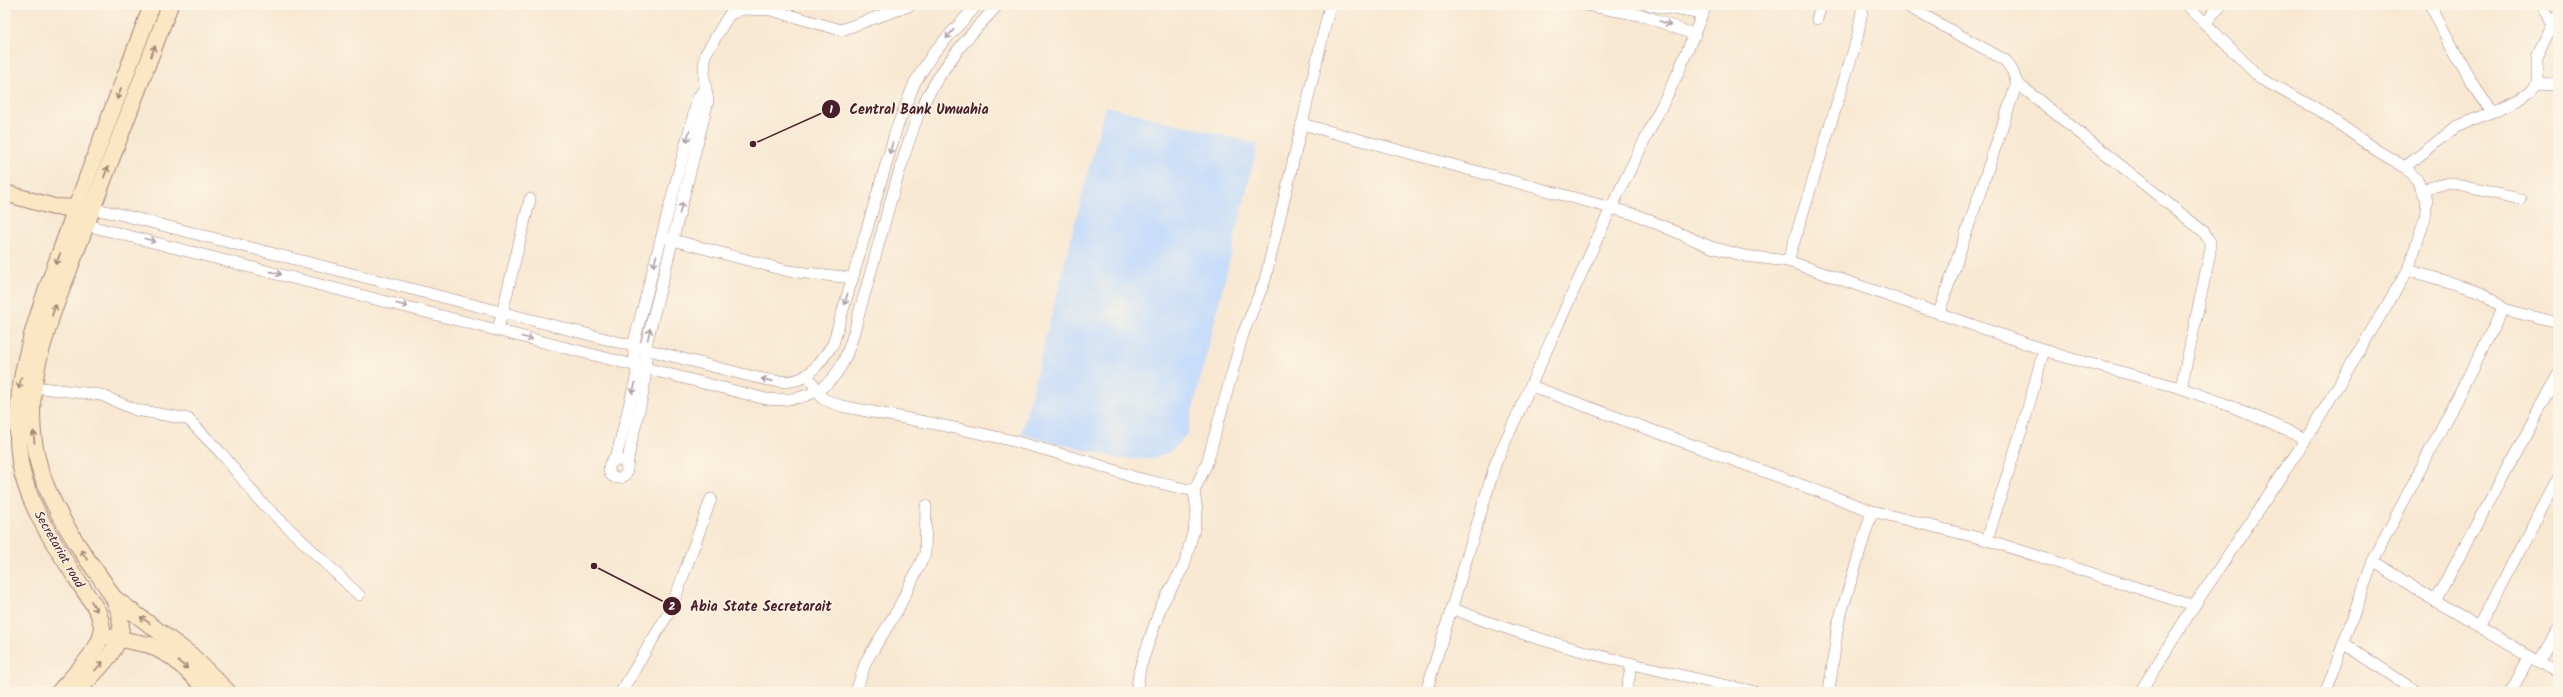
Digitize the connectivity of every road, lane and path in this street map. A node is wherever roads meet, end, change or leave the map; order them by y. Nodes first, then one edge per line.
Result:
1 (152, 5) edge
2 (170, 5) edge
3 (730, 5) edge
4 (911, 5) edge
5 (974, 5) edge
6 (998, 5) edge
7 (1330, 5) edge
8 (1586, 5) edge
9 (1650, 5) edge
10 (1821, 5) edge
11 (1863, 5) edge
12 (1904, 5) edge
13 (2187, 5) edge
14 (2220, 5) edge
15 (2430, 5) edge
16 (2542, 5) edge
17 (743, 9) junction
18 (1704, 10) edge
19 (1817, 19) dead end
20 (2555, 19) edge
21 (2205, 24) junction
22 (1695, 35) junction
23 (2558, 82) edge
24 (2017, 83) junction
25 (2536, 84) junction
26 (704, 89) junction
27 (2492, 112) junction
28 (1302, 124) junction
29 (2405, 167) junction
30 (2423, 189) junction
31 (5, 193) edge
32 (530, 199) dead end
33 (2520, 199) dead end
34 (54, 207) junction
35 (84, 207) junction
36 (1611, 208) junction
37 (79, 223) junction
38 (662, 237) junction
39 (673, 240) junction
40 (1788, 261) junction
41 (2408, 270) junction
42 (852, 278) junction
43 (2503, 309) junction
44 (502, 312) junction
45 (1939, 313) junction
46 (2558, 323) edge
47 (498, 330) junction
48 (633, 346) junction
49 (645, 349) junction
50 (2044, 349) junction
51 (636, 366) junction
52 (647, 369) junction
53 (807, 375) junction
54 (2558, 376) edge
55 (1531, 386) junction
56 (34, 387) junction
57 (2181, 388) junction
58 (817, 390) junction
59 (2306, 439) junction
60 (37, 459) junction
61 (20, 463) junction
62 (610, 464) junction
63 (627, 468) junction
64 (2558, 477) edge
65 (1194, 491) junction
66 (711, 499) dead end
67 (926, 506) dead end
68 (1872, 511) junction
69 (1987, 540) junction
70 (2373, 561) junction
71 (359, 595) dead end
72 (114, 598) junction
73 (2435, 601) junction
74 (2194, 606) junction
75 (1451, 608) junction
76 (2479, 627) junction
77 (2558, 628) edge
78 (102, 634) junction
79 (119, 639) junction
80 (174, 644) junction
81 (2345, 644) junction
82 (150, 645) junction
83 (2534, 660) junction
84 (1632, 664) junction
85 (2558, 673) edge
86 (59, 692) edge
87 (77, 692) edge
88 (211, 692) edge
89 (228, 692) edge
90 (621, 692) edge
91 (856, 692) edge
92 (1136, 692) edge
93 (1426, 692) edge
94 (1626, 692) edge
95 (1755, 692) edge
96 (1829, 692) edge
97 (2140, 692) edge
98 (2326, 692) edge
99 (2417, 692) edge
100 (2511, 692) edge

1 -> 35 street
35 -> 2 street
3 - 17 street
4 - 17 street
5 -> 42 street
6 - 58 street
7 - 28 street
8 -> 22 street
9 - 18 street
10 - 19 street
11 - 40 street
12 - 24 street
13 - 21 street
14 - 21 street
15 - 27 street
16 - 20 street
17 - 26 street
18 - 22 street
20 - 25 street
21 - 29 street
22 - 36 street
23 - 25 street
24 - 45 street
24 - 57 street
25 - 27 street
26 -> 38 street
39 -> 26 street
27 - 29 street
28 - 36 street
28 - 65 street
29 - 30 street
30 - 33 street
30 - 41 street
31 - 34 street
32 - 44 street
34 - 35 street
34 - 37 street
35 - 37 street, Secretariat road
35 - 44 street
36 - 40 street
36 - 55 street
37 -> 47 street
56 -> 37 street, Secretariat road
37 -> 61 street, Secretariat road
38 - 39 street
38 -> 48 street
39 - 42 street
49 -> 39 street
40 - 45 street
41 - 43 street
41 - 59 street
42 -> 53 street
43 - 46 street
43 - 70 street
44 - 47 street
44 - 48 street
45 - 50 street
47 -> 51 street
48 - 49 street
48 - 51 street
49 - 52 street
53 -> 49 street
50 - 57 street
50 - 69 street
51 - 52 street
51 -> 62 street
52 - 58 street
52 - 63 street
53 - 58 street
54 - 73 street
55 - 68 street
55 - 75 street
60 -> 56 street, Secretariat road
56 - 71 street
57 - 59 street
58 - 65 street
59 - 74 street
60 - 61 street
72 -> 60 street, Secretariat road
61 -> 78 street, Secretariat road
62 - 63 street
62 - 63 street
64 - 76 street
65 - 92 street
66 - 90 street
67 - 91 street
68 - 69 street
68 - 96 street
69 - 74 street
70 - 73 street
70 - 81 street
72 - 79 street
80 -> 72 street
73 - 76 street
74 - 97 street
75 - 84 street
75 - 93 street
76 - 83 street
77 - 83 street
78 - 79 street
78 - 86 street
79 - 82 street
87 -> 79 street
80 - 82 street
80 - 89 street
81 - 98 street
81 - 99 street
82 -> 88 street
83 - 85 street
83 - 100 street
84 - 94 street
84 - 95 street

